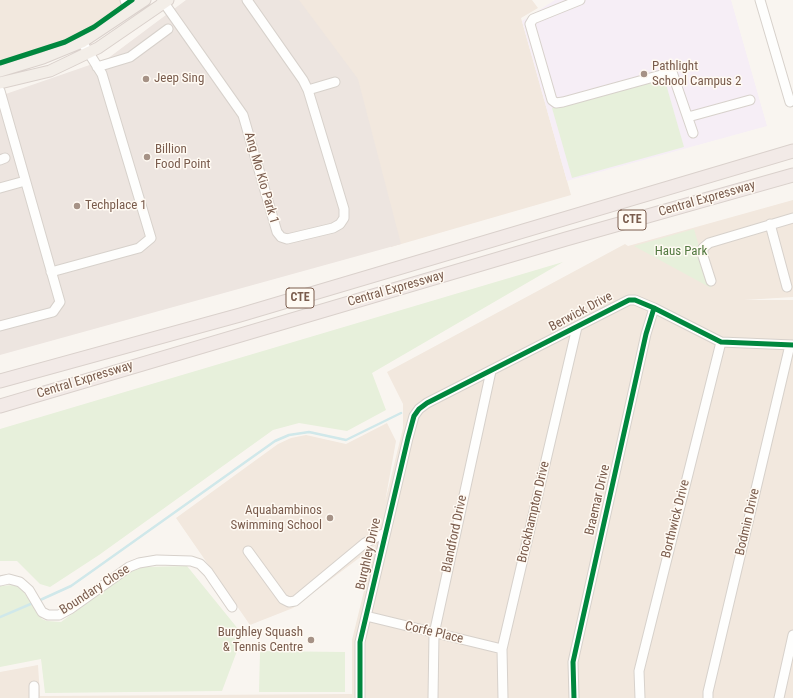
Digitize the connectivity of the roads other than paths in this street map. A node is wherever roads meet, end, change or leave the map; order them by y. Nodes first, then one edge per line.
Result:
1 (125, 0) edge
2 (145, 0) edge
3 (247, 0) edge
4 (580, 0) edge
5 (760, 0) edge
6 (165, 1) edge
7 (129, 11) junction
8 (168, 29) dead end
9 (82, 42) junction
10 (89, 52) junction
11 (97, 67) junction
12 (0, 71) edge
13 (335, 82) dead end
14 (0, 83) edge
15 (308, 90) junction
16 (0, 91) edge
17 (750, 100) dead end
18 (790, 102) dead end
19 (688, 117) junction
20 (693, 133) dead end
21 (793, 151) edge
22 (793, 175) edge
23 (25, 180) junction
24 (0, 188) edge
25 (793, 218) edge
26 (770, 224) junction
27 (51, 272) junction
28 (712, 281) dead end
29 (788, 287) dead end
30 (654, 308) junction
31 (0, 326) edge
32 (577, 327) junction
33 (720, 342) junction
34 (791, 345) edge
35 (491, 371) junction
36 (0, 381) edge
37 (0, 406) edge
38 (414, 416) joint
39 (385, 533) junction
40 (248, 551) dead end
41 (0, 581) edge
42 (232, 607) dead end
43 (366, 616) junction
44 (434, 634) junction
45 (793, 635) edge
46 (502, 649) junction
47 (34, 686) dead end
48 (34, 698) edge
49 (360, 698) edge
50 (433, 698) edge
51 (503, 698) edge
52 (574, 698) edge
53 (640, 698) edge
54 (708, 698) edge
55 (778, 698) edge

1 - 7 street
2 - 7 main road
3 - 15 street, Ang Mo Kio Park 1
4 - 19 street
5 - 18 street
6 - 10 main road
6 - 15 street, Ang Mo Kio Park 1
7 - 9 main road
8 - 11 street
9 - 10 street
9 - 12 main road
10 - 11 street
10 - 14 main road
11 - 27 street
13 - 15 street
16 - 23 street
17 - 19 street
19 - 20 street
21 - 36 highway, Central Expressway / CTE
22 - 37 highway, Central Expressway / CTE
23 - 24 street
23 - 27 street
25 - 26 street
26 - 28 street
26 - 29 street
27 - 31 street
30 - 32 street, Berwick Drive
30 - 33 street, Berwick Drive
30 - 52 street, Braemar Drive
32 - 35 street, Berwick Drive
32 - 46 street, Brockhampton Drive
33 - 34 street, Berwick Drive
33 - 53 street, Borthwick Drive
34 - 54 street, Bodmin Drive
35 - 38 street, Berwick Drive
35 - 44 street, Blandford Drive
38 - 39 street, Burghley Drive
39 - 40 street
39 - 43 street, Burghley Drive
41 - 42 street, Boundary Close
43 - 44 street, Corfe Place
43 - 49 street, Burghley Drive
44 - 46 street, Corfe Place
44 - 50 street, Blandford Drive
45 - 55 street
46 - 51 street, Brockhampton Drive
47 - 48 street

